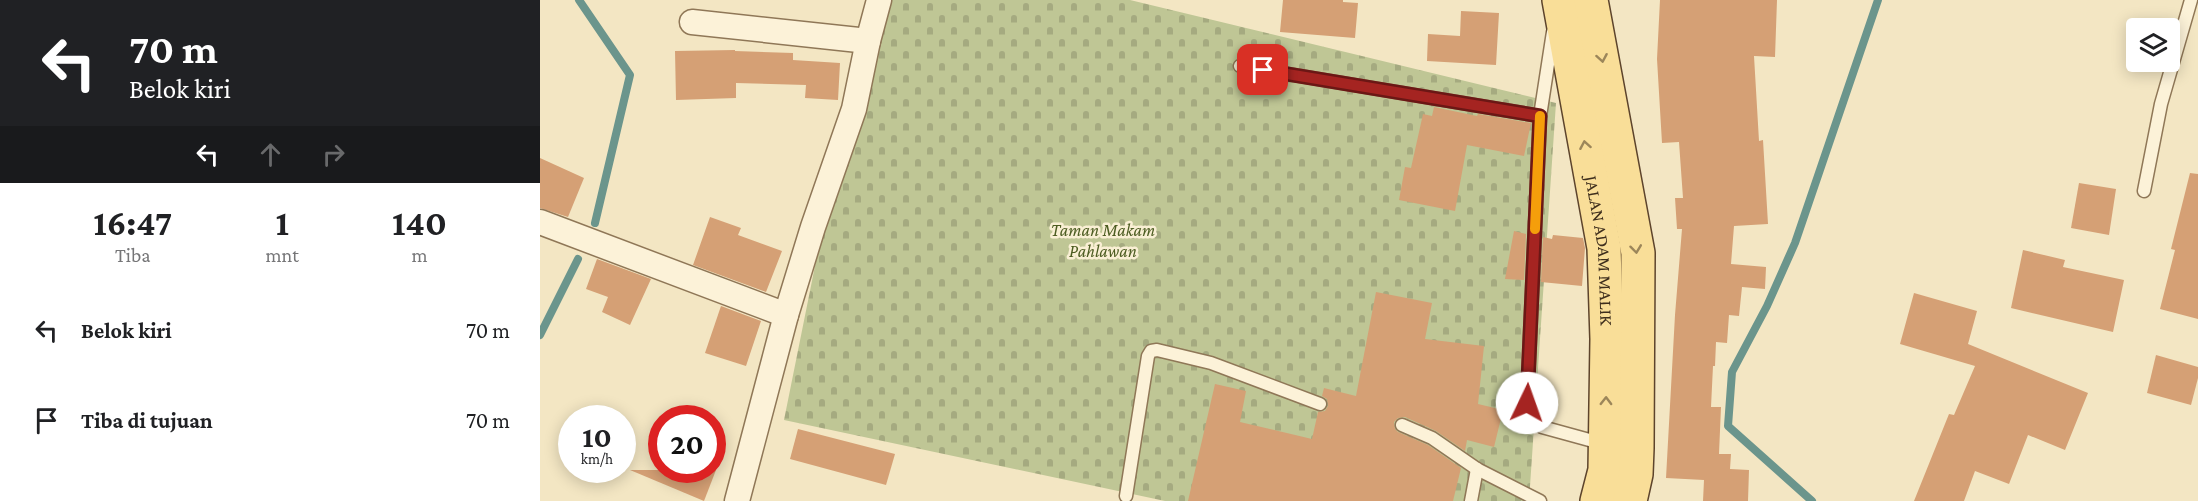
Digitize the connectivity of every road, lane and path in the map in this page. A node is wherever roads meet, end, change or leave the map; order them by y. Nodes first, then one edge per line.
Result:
1 (879, 0) edge
2 (1558, 0) edge
3 (1591, 0) edge
4 (2191, 0) edge
5 (692, 22) dead end
6 (868, 41) junction
7 (1239, 66) dead end
8 (1540, 116) junction
9 (2144, 191) dead end
10 (540, 222) edge
11 (786, 315) junction
12 (1320, 404) dead end
13 (1402, 425) dead end
14 (1621, 446) junction
15 (1477, 470) junction
16 (1126, 496) dead end
17 (737, 501) edge
18 (1471, 501) edge
19 (1540, 501) edge
20 (1597, 501) edge
21 (1629, 501) edge

1 - 6 street
2 - 8 lane
14 -> 2 main road, JALAN ADAM MALIK
3 -> 14 main road, JALAN ADAM MALIK
4 - 9 lane
5 - 6 street
6 - 11 street
7 - 8 lane
8 - 14 lane
10 - 11 street
11 - 17 street
12 - 16 lane
13 - 15 lane
14 - 20 main road, JALAN ADAM MALIK
14 - 21 main road, JALAN ADAM MALIK
15 - 18 lane
15 - 19 lane

